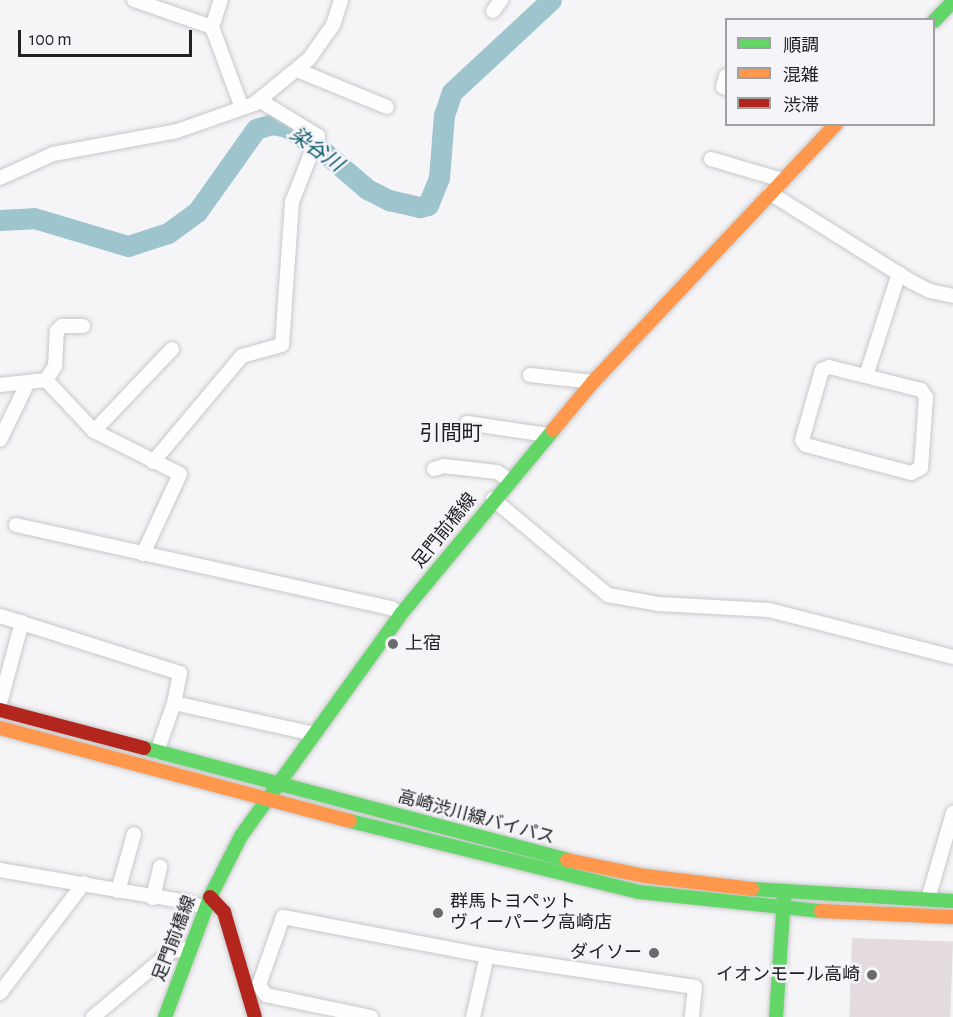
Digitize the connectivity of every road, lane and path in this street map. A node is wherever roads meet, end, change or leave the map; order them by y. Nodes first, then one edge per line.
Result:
1 (134, 0) edge
2 (221, 0) edge
3 (341, 0) edge
4 (953, 1) edge
5 (935, 19) edge
6 (212, 27) junction
7 (297, 70) junction
8 (259, 100) junction
9 (387, 107) dead end
10 (242, 108) junction
11 (831, 126) edge
12 (711, 159) dead end
13 (0, 178) edge
14 (782, 180) junction
15 (770, 193) junction
16 (900, 273) junction
17 (953, 296) edge
18 (83, 326) dead end
19 (172, 349) dead end
20 (530, 375) dead end
21 (866, 376) junction
22 (46, 380) junction
23 (28, 382) junction
24 (593, 382) junction
25 (0, 385) edge
26 (467, 423) dead end
27 (94, 431) junction
28 (547, 435) junction
29 (0, 440) edge
30 (153, 462) junction
31 (434, 469) dead end
32 (509, 480) junction
33 (493, 499) junction
34 (16, 525) dead end
35 (143, 554) junction
36 (401, 615) junction
37 (0, 616) edge
38 (22, 622) junction
39 (953, 657) edge
40 (0, 703) edge
41 (174, 703) junction
42 (0, 710) edge
43 (0, 728) edge
44 (314, 734) junction
45 (157, 752) junction
46 (279, 782) junction
47 (267, 800) junction
48 (953, 813) edge
49 (134, 834) dead end
50 (160, 867) dead end
51 (0, 870) edge
52 (84, 883) junction
53 (118, 891) junction
54 (785, 893) junction
55 (153, 898) junction
56 (928, 899) junction
57 (953, 901) edge
58 (207, 902) junction
59 (783, 909) junction
60 (953, 917) edge
61 (190, 948) junction
62 (487, 956) junction
63 (0, 993) edge
64 (323, 1012) edge
65 (254, 1016) edge
66 (93, 1017) edge
67 (165, 1017) edge
68 (371, 1017) edge
69 (473, 1017) edge
70 (692, 1017) edge
71 (776, 1017) edge

1 - 6 street
2 - 6 street
3 - 7 street
4 - 5 main road
6 - 10 street
7 - 8 street
7 - 9 street
8 - 10 street
8 - 30 street
10 - 13 street
11 - 14 main road, 足門前橋線
12 - 14 street
14 - 15 main road, 足門前橋線
15 - 16 street
15 - 24 main road, 足門前橋線
16 - 17 street
16 - 21 street
18 - 22 street
19 - 27 street
20 - 24 street
21 - 21 street
22 - 23 street
22 - 27 street
23 - 25 street
23 - 29 street
24 - 28 main road, 足門前橋線
26 - 28 street
27 - 30 street
28 - 32 main road, 足門前橋線
30 - 35 street
31 - 32 street
32 - 33 main road, 足門前橋線
33 - 36 main road, 足門前橋線
33 - 39 street
34 - 35 street
35 - 36 street
36 - 44 main road, 足門前橋線
37 - 38 street
38 - 40 street
38 - 41 street
41 - 44 street
41 - 45 street
42 - 45 main road, 高崎渋川線バイパス
43 - 47 main road, 高崎渋川線バイパス
44 - 46 main road, 足門前橋線
45 - 46 main road, 高崎渋川線バイパス
46 - 47 main road, 足門前橋線
46 - 54 main road, 高崎渋川線バイパス
47 - 58 main road, 足門前橋線
47 - 59 main road, 高崎渋川線バイパス
48 - 56 street
49 - 53 street
50 - 55 street
51 - 52 street
52 - 53 street
52 - 63 street
53 - 55 street
54 - 56 main road, 高崎渋川線バイパス
54 - 59 main road
55 - 58 street
56 - 57 main road, 高崎渋川線バイパス
58 - 61 main road, 足門前橋線
58 - 65 main road
59 - 60 main road, 高崎渋川線バイパス
59 - 71 main road
61 - 66 street
61 - 67 main road, 足門前橋線
62 - 64 street
62 - 69 street
62 - 70 street
64 - 68 street

